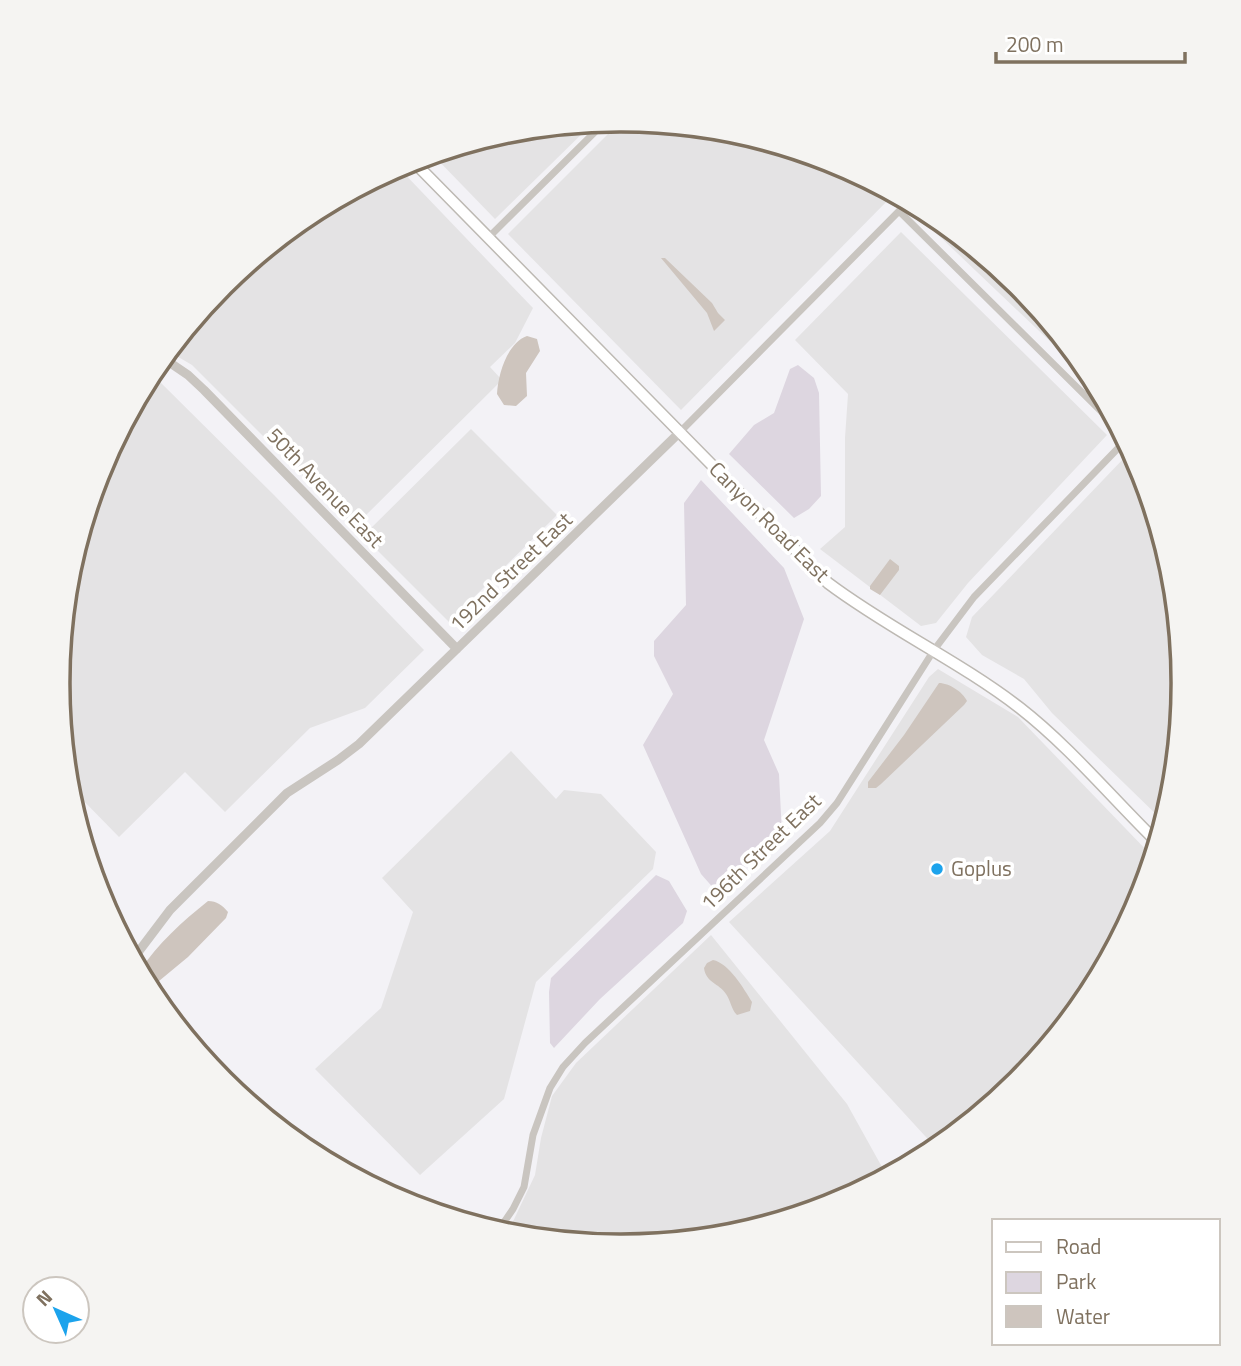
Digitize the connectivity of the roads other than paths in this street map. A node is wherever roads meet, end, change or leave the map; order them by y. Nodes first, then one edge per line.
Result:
1 (593, 133) edge
2 (422, 170) edge
3 (901, 209) edge
4 (899, 212) junction
5 (489, 237) junction
6 (172, 364) edge
7 (1096, 406) edge
8 (681, 431) junction
9 (1118, 448) edge
10 (457, 649) junction
11 (934, 650) junction
12 (1149, 834) edge
13 (140, 950) edge
14 (505, 1221) edge

1 - 5 street
2 - 5 main road, Canyon Road East
3 - 4 street, 192nd Street East
4 - 7 street
4 - 8 street, 192nd Street East
5 - 8 main road, Canyon Road East
6 - 10 street, 50th Avenue East
8 - 10 street, 192nd Street East
8 - 11 main road, Canyon Road East
9 - 11 street, 196th Street East
10 - 13 street, 192nd Street East
11 - 12 main road, Canyon Road East
11 - 14 street, 196th Street East

